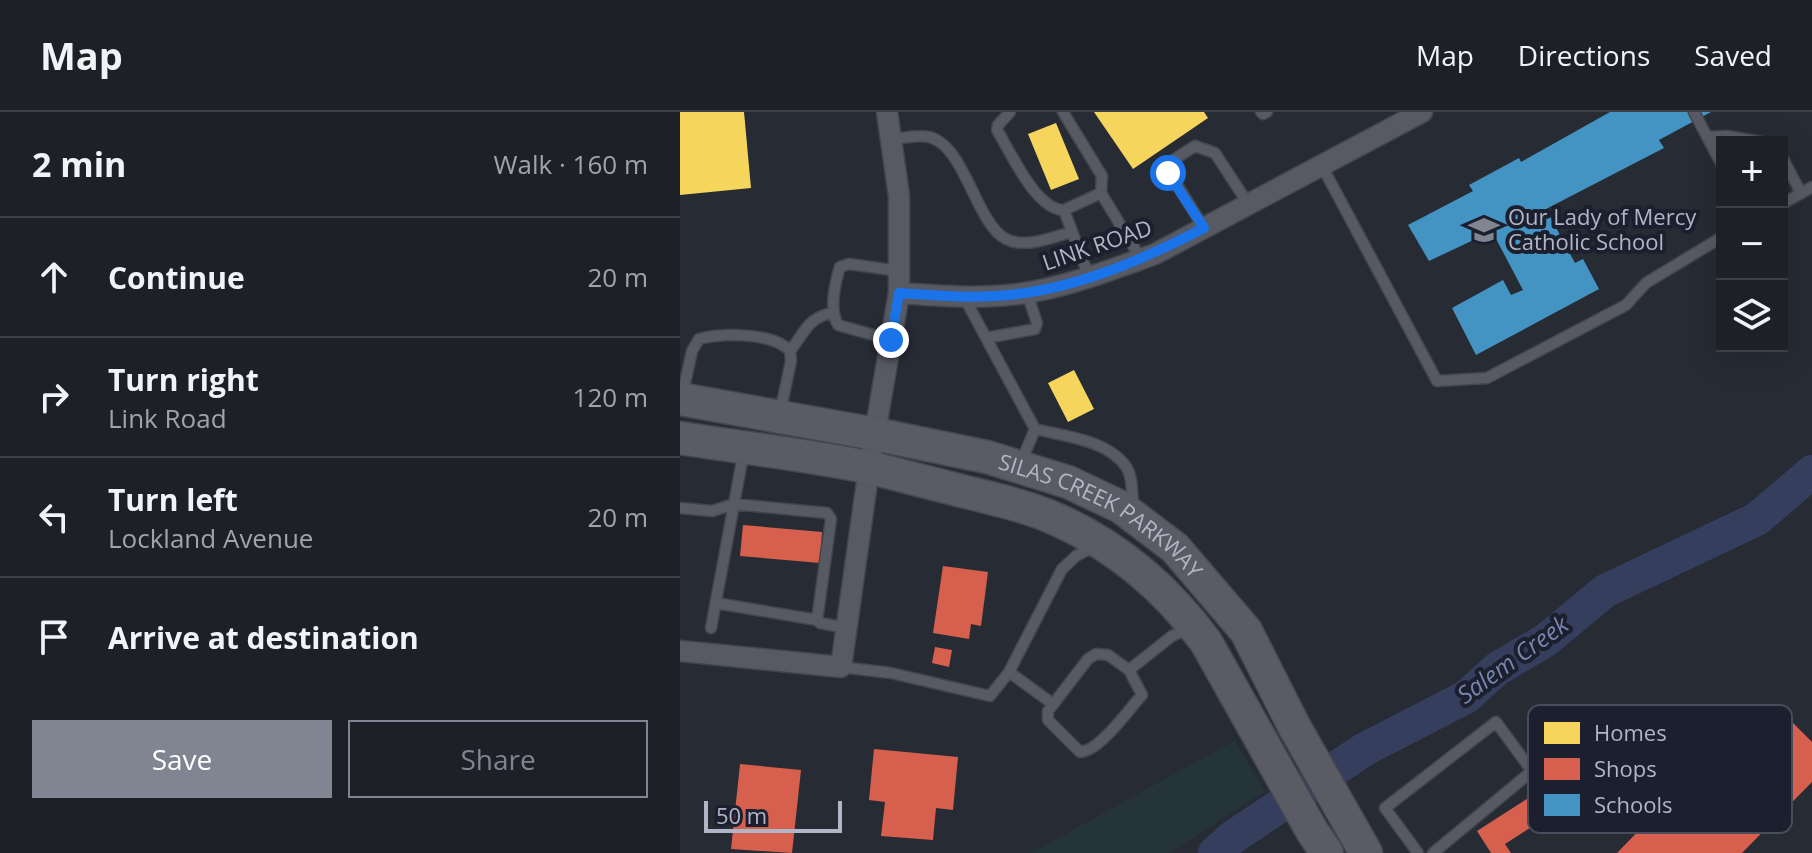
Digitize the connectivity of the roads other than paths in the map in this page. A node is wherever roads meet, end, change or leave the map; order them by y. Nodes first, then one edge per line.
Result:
1 (887, 112) edge
2 (1010, 112) edge
3 (1063, 112) edge
4 (1422, 112) edge
5 (1694, 112) edge
6 (1707, 137) junction
7 (1716, 137) edge
8 (891, 139) junction
9 (1716, 154) edge
10 (1322, 166) junction
11 (1788, 168) edge
12 (1812, 187) edge
13 (1101, 193) junction
14 (1801, 193) junction
15 (1788, 201) edge
16 (1249, 205) junction
17 (1064, 210) junction
18 (1204, 228) junction
19 (1072, 232) junction
20 (1716, 241) edge
21 (1141, 259) junction
22 (899, 271) junction
23 (1089, 277) junction
24 (899, 293) junction
25 (1027, 293) junction
26 (964, 297) junction
27 (834, 312) junction
28 (986, 338) junction
29 (891, 340) junction
30 (790, 351) junction
31 (681, 399) edge
32 (780, 416) junction
33 (1035, 429) junction
34 (875, 434) junction
35 (680, 438) edge
36 (745, 448) junction
37 (1020, 467) junction
38 (869, 468) junction
39 (734, 504) junction
40 (680, 508) edge
41 (1133, 516) junction
42 (1100, 543) junction
43 (716, 603) junction
44 (817, 620) junction
45 (1194, 626) junction
46 (711, 628) dead end
47 (846, 628) junction
48 (680, 651) edge
49 (841, 667) junction
50 (1129, 670) junction
51 (1009, 672) junction
52 (1053, 704) junction
53 (1528, 766) edge
54 (1528, 774) edge
55 (1319, 842) edge
56 (1366, 853) edge
57 (1418, 853) edge
58 (1433, 853) edge

1 - 8 street
2 - 17 lane
3 - 13 lane
4 - 10 street, LINK ROAD
5 - 6 lane
6 - 7 lane
6 - 9 lane
8 - 19 lane
8 - 22 street
10 - 16 street, LINK ROAD
10 - 20 lane
11 - 14 lane
12 - 14 lane
13 - 17 lane
13 - 21 lane
14 - 15 lane
16 - 18 street, LINK ROAD
16 - 18 lane
17 - 19 lane
18 - 21 street, LINK ROAD
19 - 23 lane
21 - 23 street, LINK ROAD
22 - 24 street
22 - 27 lane
23 - 25 street, LINK ROAD
24 - 26 street, LINK ROAD
24 - 29 street
25 - 26 street, LINK ROAD
25 - 28 lane
26 - 28 lane
27 - 29 lane
27 - 30 lane
28 - 33 lane
29 - 34 street
30 - 31 lane
30 - 32 lane
31 - 32 main road, SILAS CREEK PARKWAY
32 - 34 main road, SILAS CREEK PARKWAY
33 - 37 lane
33 - 41 lane
34 - 37 main road, SILAS CREEK PARKWAY
34 - 38 street
35 - 36 main road, SILAS CREEK PARKWAY
36 - 38 main road, SILAS CREEK PARKWAY
36 - 39 lane
37 - 41 main road, SILAS CREEK PARKWAY
38 - 42 main road, SILAS CREEK PARKWAY
38 - 47 street
39 - 40 lane
39 - 43 lane
39 - 44 lane
41 - 56 main road, SILAS CREEK PARKWAY
42 - 45 main road, SILAS CREEK PARKWAY
42 - 51 lane
43 - 44 lane
43 - 46 lane
44 - 47 lane
45 - 50 lane
45 - 55 main road, SILAS CREEK PARKWAY
47 - 49 street
48 - 49 street
49 - 51 lane
50 - 52 lane
50 - 52 lane
51 - 52 lane
53 - 57 lane
54 - 58 lane

